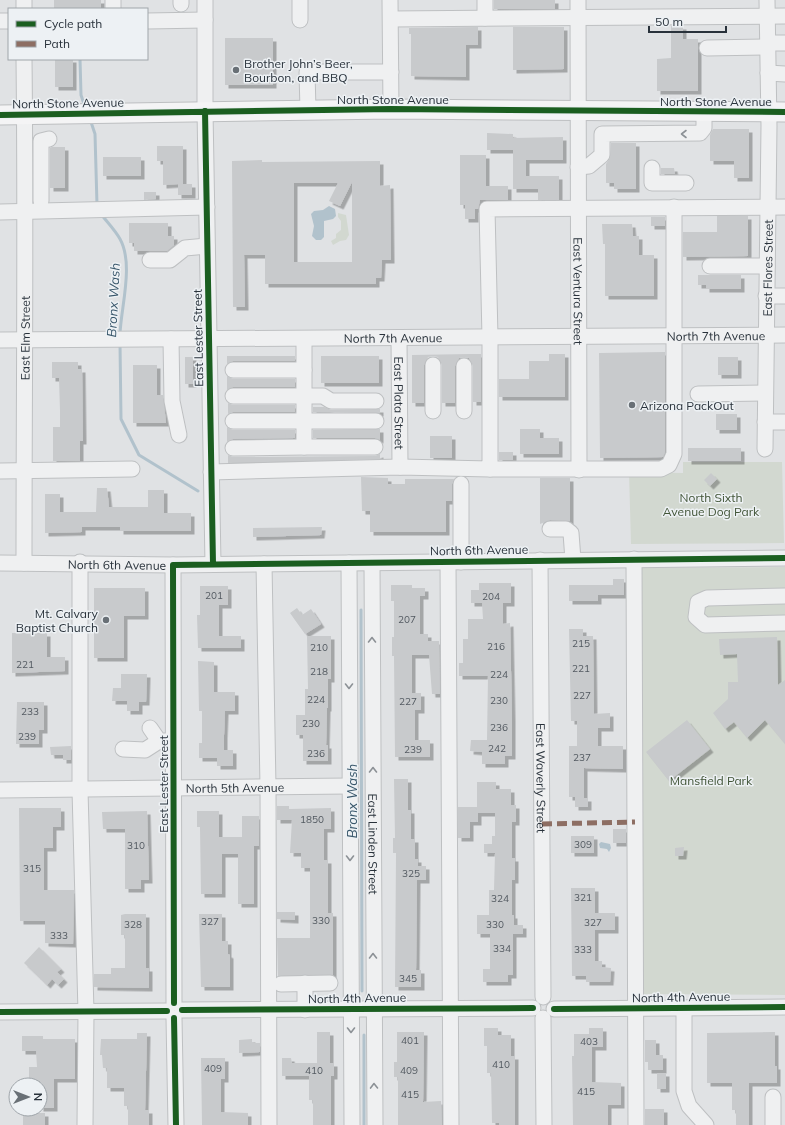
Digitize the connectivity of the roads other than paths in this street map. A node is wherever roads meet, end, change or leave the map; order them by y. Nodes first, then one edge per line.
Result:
1 (205, 0) edge
2 (300, 0) edge
3 (390, 0) edge
4 (485, 0) edge
5 (578, 0) edge
6 (767, 0) edge
7 (767, 16) junction
8 (785, 16) edge
9 (578, 17) junction
10 (485, 18) junction
11 (390, 19) junction
12 (148, 20) edge
13 (205, 20) junction
14 (300, 20) dead end
15 (785, 44) edge
16 (768, 45) junction
17 (707, 48) dead end
18 (24, 60) edge
19 (391, 72) junction
20 (768, 73) junction
21 (785, 74) edge
22 (391, 109) junction
23 (308, 110) junction
24 (205, 111) junction
25 (578, 112) junction
26 (704, 112) junction
27 (777, 112) edge
28 (25, 114) junction
29 (0, 115) edge
30 (49, 139) dead end
31 (25, 160) junction
32 (41, 161) junction
33 (578, 167) junction
34 (652, 168) dead end
35 (686, 183) dead end
36 (41, 201) dead end
37 (206, 207) junction
38 (674, 207) junction
39 (768, 207) junction
40 (785, 207) edge
41 (579, 208) junction
42 (0, 212) edge
43 (26, 212) junction
44 (207, 246) junction
45 (150, 260) dead end
46 (710, 266) dead end
47 (767, 266) junction
48 (766, 296) junction
49 (785, 296) edge
50 (766, 335) junction
51 (785, 335) edge
52 (675, 336) junction
53 (490, 337) junction
54 (579, 337) junction
55 (399, 338) junction
56 (304, 339) junction
57 (0, 340) edge
58 (24, 340) junction
59 (171, 340) junction
60 (209, 340) junction
61 (433, 364) dead end
62 (464, 366) dead end
63 (233, 370) dead end
64 (304, 370) junction
65 (765, 393) junction
66 (698, 394) dead end
67 (233, 396) dead end
68 (304, 396) junction
69 (376, 401) dead end
70 (433, 412) dead end
71 (464, 412) dead end
72 (233, 421) dead end
73 (304, 421) junction
74 (376, 421) dead end
75 (765, 422) junction
76 (785, 422) edge
77 (179, 435) dead end
78 (304, 447) junction
79 (375, 447) dead end
80 (233, 448) dead end
81 (765, 449) dead end
82 (400, 467) junction
83 (132, 469) dead end
84 (490, 469) junction
85 (24, 470) junction
86 (579, 470) junction
87 (0, 471) edge
88 (211, 472) junction
89 (461, 484) dead end
90 (550, 529) dead end
91 (785, 558) edge
92 (634, 559) junction
93 (540, 560) junction
94 (573, 560) junction
95 (80, 562) junction
96 (455, 562) junction
97 (0, 563) edge
98 (24, 563) junction
99 (348, 563) junction
100 (372, 563) junction
101 (213, 564) junction
102 (264, 564) junction
103 (173, 565) junction
104 (785, 596) edge
105 (785, 623) edge
106 (150, 728) dead end
107 (166, 741) junction
108 (123, 749) dead end
109 (349, 786) junction
110 (268, 788) junction
111 (174, 789) junction
112 (0, 790) edge
113 (80, 790) junction
114 (330, 983) dead end
115 (281, 984) dead end
116 (305, 984) junction
117 (450, 1007) junction
118 (785, 1007) edge
119 (635, 1008) junction
120 (684, 1008) junction
121 (270, 1010) junction
122 (305, 1010) junction
123 (351, 1010) junction
124 (374, 1010) junction
125 (174, 1011) junction
126 (0, 1012) edge
127 (86, 1012) junction
128 (543, 1012) junction
129 (773, 1097) dead end
130 (86, 1125) edge
131 (176, 1125) edge
132 (269, 1125) edge
133 (352, 1125) edge
134 (375, 1125) edge
135 (451, 1125) edge
136 (544, 1125) edge
137 (636, 1125) edge
138 (706, 1125) edge
139 (773, 1125) edge

1 - 13 street, East Lester Street
2 - 14 street
3 - 11 street
4 - 10 street
5 - 9 street, East Ventura Street
6 - 7 street, East Flores Street
7 - 8 street
7 - 9 street
7 - 16 street, East Flores Street
9 - 10 street
9 - 25 street, East Ventura Street
10 - 11 street
11 - 19 street
12 - 13 street
13 - 24 street, East Lester Street
15 - 16 street
16 - 17 street
16 - 20 street, East Flores Street
18 - 28 street, East Elm Street
19 - 22 street
19 - 23 street
20 - 21 street
20 - 27 street, East Flores Street
22 - 23 main road, North Stone Avenue
22 - 25 main road, North Stone Avenue
23 - 24 main road, North Stone Avenue
24 - 28 main road, North Stone Avenue
24 - 37 street, East Lester Street
25 - 26 main road, North Stone Avenue
25 - 33 street, East Ventura Street
26 - 27 main road, North Stone Avenue
26 -> 33 street
27 - 39 street, East Flores Street
28 - 29 main road, North Stone Avenue
28 - 31 street, East Elm Street
30 - 32 street
31 - 32 street
31 - 43 street, East Elm Street
32 - 36 street
33 - 41 street, East Ventura Street
34 - 35 street
37 - 43 street
37 - 44 street, East Lester Street
38 - 39 street
38 - 41 street
38 - 52 street
39 - 40 street
39 - 47 street, East Flores Street
41 - 53 street
41 - 54 street, East Ventura Street
42 - 43 street
43 - 58 street, East Elm Street
44 - 45 street
44 - 60 street, East Lester Street
46 - 47 street
47 - 48 street, East Flores Street
48 - 49 street
48 - 50 street, East Flores Street
50 - 51 street, North 7th Avenue
50 - 52 street, North 7th Avenue
50 - 65 street, East Flores Street
52 - 54 street, North 7th Avenue
52 - 86 street
53 - 54 street, North 7th Avenue
53 - 55 street, North 7th Avenue
53 - 84 street
54 - 86 street, East Ventura Street
55 - 56 street, North 7th Avenue
55 - 82 street, East Plata Street
56 - 60 street, North 7th Avenue
56 - 64 street
57 - 58 street, North 7th Avenue
58 - 59 street, North 7th Avenue
58 - 85 street, East Elm Street
59 - 60 street, North 7th Avenue
59 - 77 street
60 - 88 street, East Lester Street
61 - 70 street
62 - 71 street
63 - 64 street
64 - 68 street
65 - 66 street
65 - 75 street, East Flores Street
67 - 68 street
68 - 69 street
68 - 73 street
72 - 73 street
73 - 74 street
73 - 78 street
75 - 76 street
75 - 81 street, East Flores Street
78 - 79 street
78 - 80 street
82 - 84 street
82 - 88 street
83 - 85 street
84 - 86 street
85 - 87 street
85 - 98 street, East Elm Street
88 - 101 street, East Lester Street
89 - 96 street
90 - 94 street
91 - 92 street, North 6th Avenue
92 - 94 street, North 6th Avenue
92 - 119 street
93 - 94 street, North 6th Avenue
93 - 96 street, North 6th Avenue
93 - 128 street, East Waverly Street
95 - 98 street, North 6th Avenue
95 - 103 street, North 6th Avenue
95 - 113 street
96 - 100 street, North 6th Avenue
96 - 117 street
97 - 98 street, North 6th Avenue
99 - 100 street, North 6th Avenue
99 - 102 street, North 6th Avenue
99 -> 109 street, East Linden Street
124 -> 100 street, East Linden Street
101 - 102 street, North 6th Avenue
101 - 103 street, North 6th Avenue
102 - 110 street
103 - 107 street, East Lester Street
104 - 105 street
106 - 107 street
107 - 108 street
107 - 111 street, East Lester Street
109 - 110 street, North 5th Avenue
109 -> 123 street, East Linden Street
110 - 111 street, North 5th Avenue
110 - 121 street
111 - 113 street, North 5th Avenue
111 - 125 street, East Lester Street
112 - 113 street, North 5th Avenue
113 - 127 street
114 - 116 street
115 - 116 street
116 - 122 street
117 - 124 street, North 4th Avenue
117 - 128 street, North 4th Avenue
117 - 135 street
118 - 120 street, North 4th Avenue
119 - 120 street, North 4th Avenue
119 - 128 street, North 4th Avenue
119 - 137 street
120 - 138 street
121 - 122 street, North 4th Avenue
121 - 125 street, North 4th Avenue
121 - 132 street
122 - 123 street, North 4th Avenue
123 - 124 street, North 4th Avenue
123 -> 133 street, East Linden Street
134 -> 124 street, East Linden Street
125 - 127 street, North 4th Avenue
125 - 131 street, East Lester Street
126 - 127 street, North 4th Avenue
127 - 130 street
128 - 136 street
129 - 139 street

